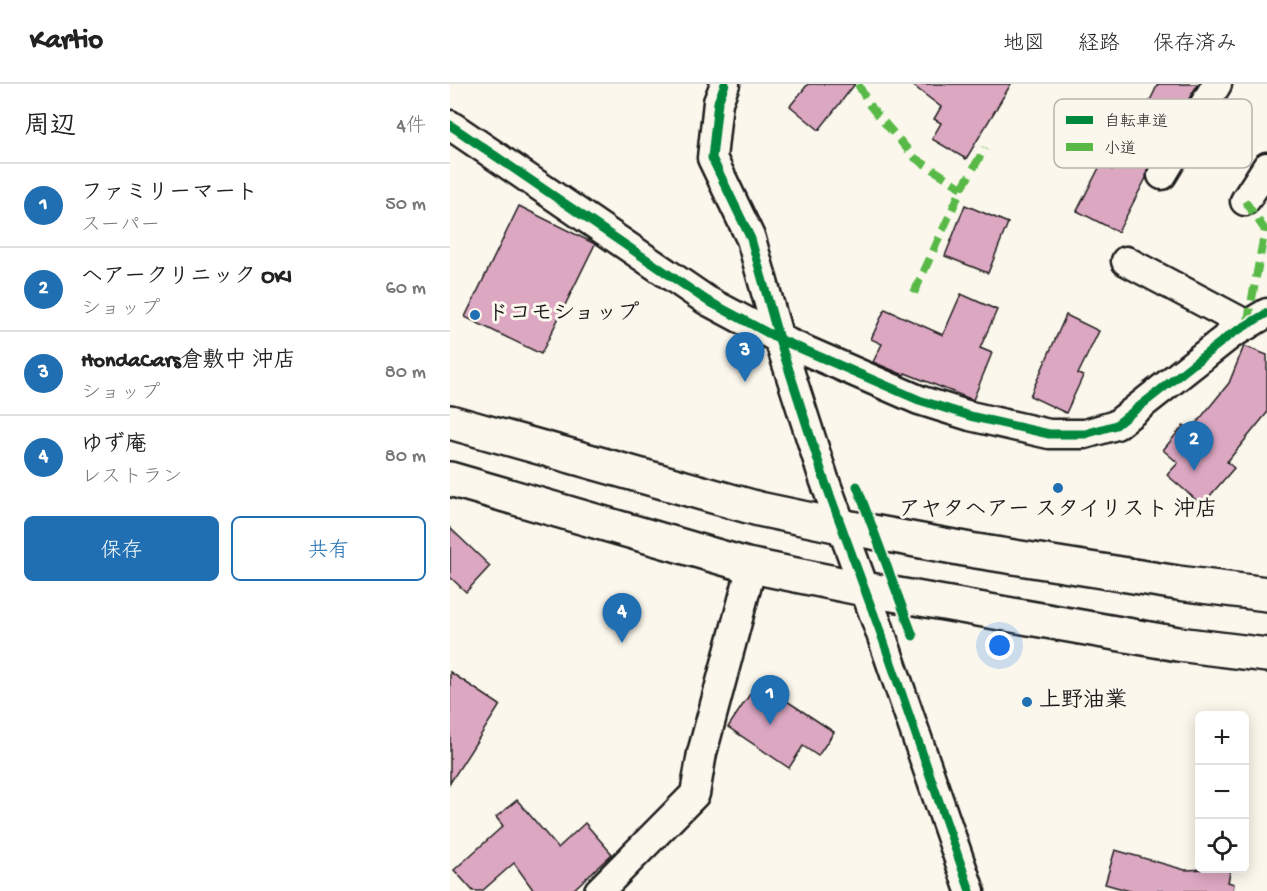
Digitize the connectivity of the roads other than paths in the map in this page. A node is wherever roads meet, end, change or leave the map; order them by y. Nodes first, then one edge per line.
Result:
1 (724, 84) edge
2 (1217, 84) edge
3 (1208, 99) edge
4 (450, 125) edge
5 (1267, 167) edge
6 (1166, 168) edge
7 (1162, 175) dead end
8 (1245, 201) dead end
9 (1126, 261) dead end
10 (1257, 319) edge
11 (779, 339) junction
12 (450, 422) edge
13 (450, 479) edge
14 (840, 526) junction
15 (752, 566) junction
16 (864, 589) junction
17 (1267, 594) edge
18 (1267, 655) edge
19 (598, 891) edge
20 (970, 891) edge

1 - 11 street
2 - 3 street
4 - 11 street
5 - 8 street
6 - 7 street
9 - 10 street
10 - 11 street
11 - 14 street
12 - 14 street
13 - 15 street
14 - 16 street
14 - 17 street
15 - 16 street
15 - 19 street
16 - 18 street
16 - 20 street

